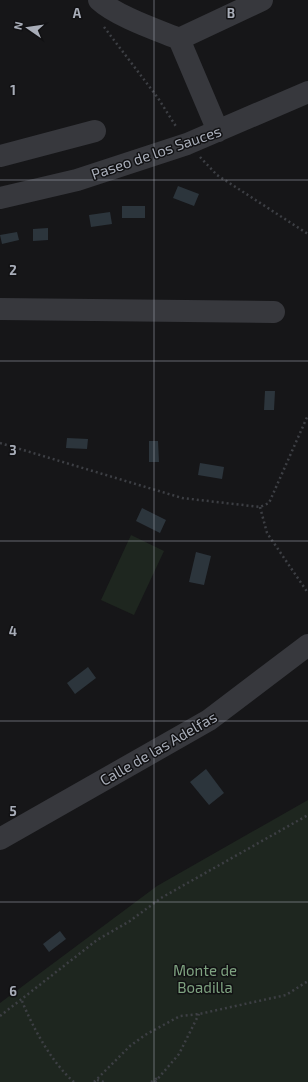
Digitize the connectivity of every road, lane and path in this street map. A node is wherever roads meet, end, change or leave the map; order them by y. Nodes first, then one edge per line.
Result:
1 (99, 0) edge
2 (262, 0) edge
3 (101, 24) dead end
4 (179, 40) junction
5 (308, 92) edge
6 (95, 131) dead end
7 (218, 131) junction
8 (187, 144) junction
9 (0, 156) edge
10 (0, 198) edge
11 (308, 234) edge
12 (0, 308) edge
13 (274, 312) dead end
14 (308, 415) edge
15 (0, 443) edge
16 (260, 507) junction
17 (308, 593) edge
18 (308, 645) edge
19 (308, 815) edge
20 (0, 838) edge
21 (308, 981) edge
22 (22, 1000) junction
23 (199, 1014) junction
24 (0, 1016) edge
25 (160, 1076) junction
26 (96, 1081) edge
27 (74, 1082) edge
28 (104, 1082) edge
29 (151, 1082) edge
30 (156, 1082) edge

1 - 4 street
2 - 4 street
3 - 8 path
4 - 7 street
5 - 7 street, Paseo de los Sauces
6 - 9 street
7 - 8 street, Paseo de los Sauces
8 - 10 street, Paseo de los Sauces
8 - 11 path
12 - 13 street
14 - 16 path
15 - 16 path
16 - 17 path
18 - 20 street, Calle de las Adelfas
19 - 22 path
21 - 23 path
22 - 24 path
22 - 27 path
23 - 25 path
23 - 26 path
25 - 29 path
25 - 30 path
26 - 28 path

